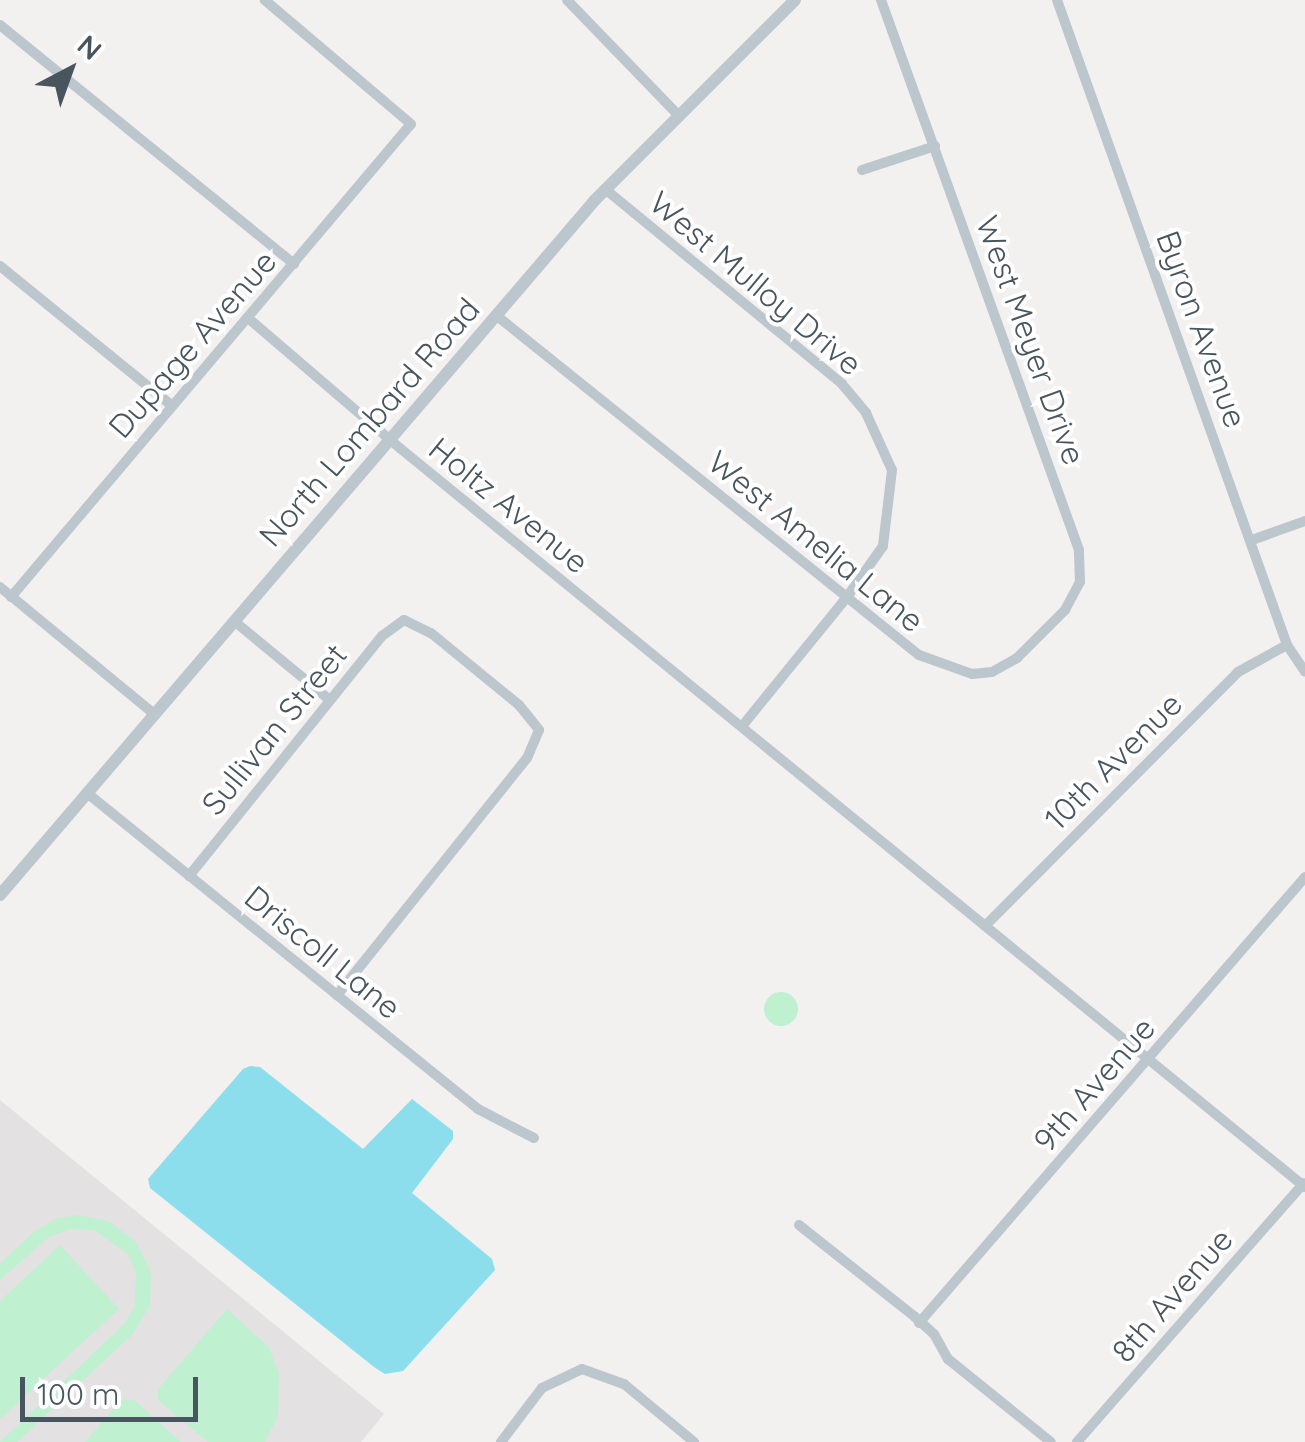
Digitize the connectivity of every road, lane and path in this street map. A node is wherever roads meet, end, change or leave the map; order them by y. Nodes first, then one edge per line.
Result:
1 (265, 0) edge
2 (566, 0) edge
3 (795, 0) edge
4 (881, 0) edge
5 (1058, 0) edge
6 (0, 25) edge
7 (678, 115) junction
8 (935, 146) junction
9 (862, 170) dead end
10 (604, 189) junction
11 (294, 264) junction
12 (0, 266) edge
13 (497, 316) junction
14 (248, 318) junction
15 (171, 405) junction
16 (392, 441) junction
17 (1305, 521) edge
18 (1252, 540) junction
19 (1080, 550) joint
20 (0, 587) edge
21 (11, 597) junction
22 (848, 598) junction
23 (234, 621) junction
24 (1287, 645) junction
25 (1305, 672) edge
26 (330, 700) junction
27 (154, 714) junction
28 (742, 726) junction
29 (87, 794) junction
30 (189, 876) junction
31 (1305, 878) edge
32 (0, 895) edge
33 (985, 926) junction
34 (337, 995) junction
35 (1150, 1060) junction
36 (534, 1138) dead end
37 (1304, 1184) edge
38 (799, 1224) dead end
39 (919, 1322) junction
40 (501, 1442) edge
41 (694, 1442) edge
42 (1050, 1442) edge
43 (1077, 1442) edge

1 - 11 street, Dupage Avenue
2 - 7 street
3 - 7 street, North Lombard Road
4 - 8 street, West Meyer Drive
5 - 18 street, Byron Avenue
6 - 11 street
7 - 10 street, North Lombard Road
8 - 9 street
8 - 19 street, West Meyer Drive
10 - 13 street, North Lombard Road
10 - 22 street, West Mulloy Drive
11 - 14 street, Dupage Avenue
12 - 15 street
13 - 16 street, North Lombard Road
13 - 22 street, West Amelia Lane
14 - 15 street, Dupage Avenue
14 - 16 street, Holtz Avenue
15 - 21 street, Dupage Avenue
16 - 23 street, North Lombard Road
16 - 28 street, Holtz Avenue
17 - 18 street
18 - 24 street, Byron Avenue
19 - 22 street, West Amelia Lane
20 - 21 street
21 - 27 street
22 - 28 street, West Mulloy Drive
23 - 26 street
23 - 27 street, North Lombard Road
24 - 25 street, Byron Avenue
24 - 33 street, 10th Avenue
26 - 30 street, Sullivan Street
26 - 34 street, Sullivan Street
27 - 29 street, North Lombard Road
28 - 33 street, Holtz Avenue
29 - 30 street, Driscoll Lane
29 - 32 street, North Lombard Road
30 - 34 street, Driscoll Lane
31 - 35 street, 9th Avenue
33 - 35 street
34 - 36 street, Driscoll Lane
35 - 37 street
35 - 39 street, 9th Avenue
37 - 43 street, 8th Avenue
38 - 39 street
39 - 42 street
40 - 41 street

